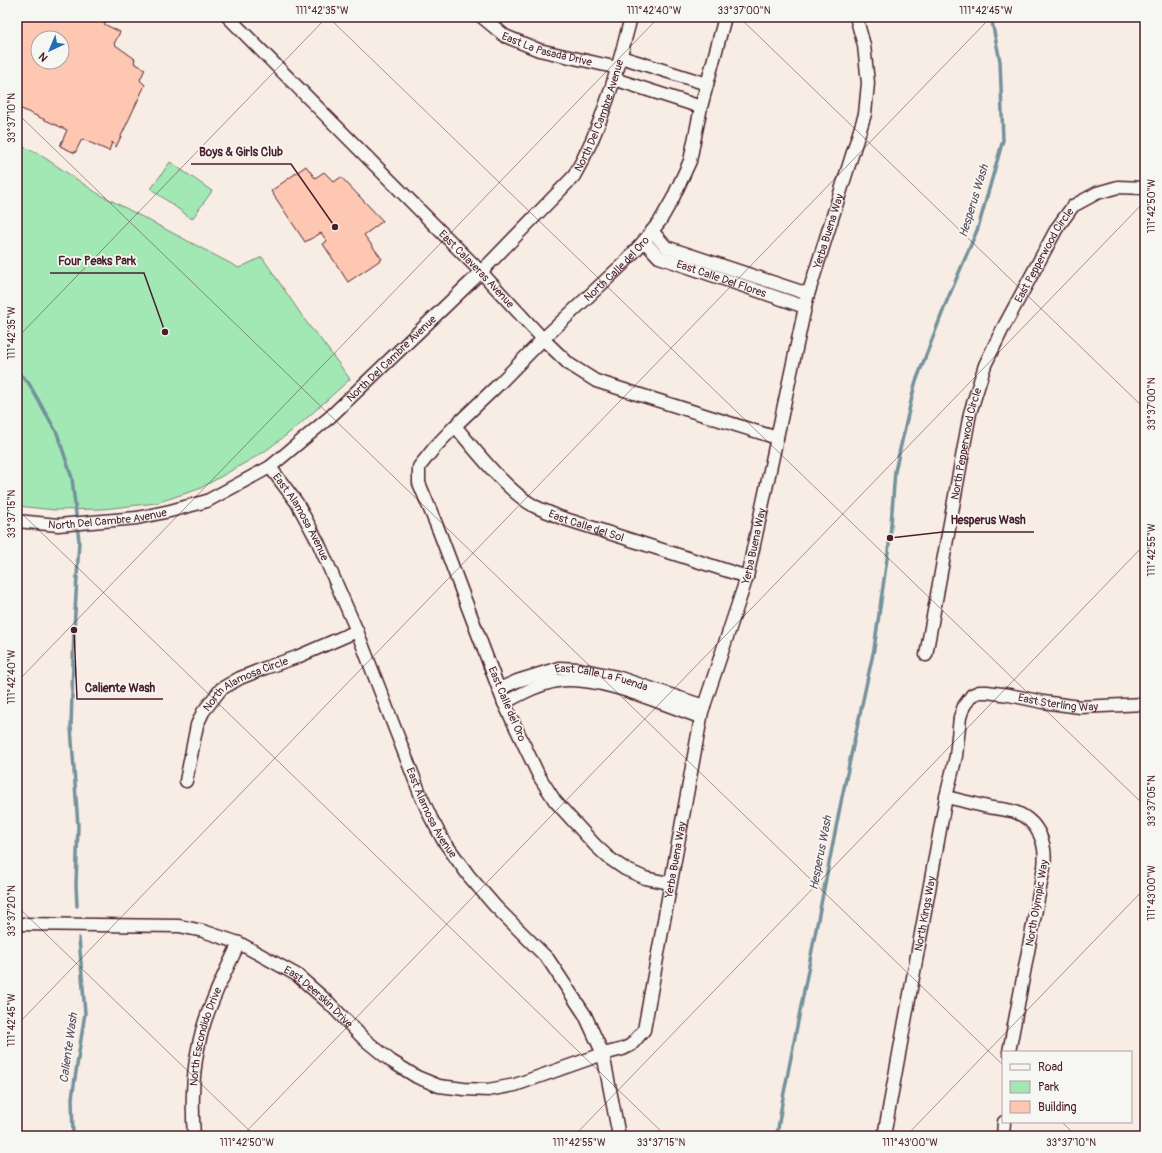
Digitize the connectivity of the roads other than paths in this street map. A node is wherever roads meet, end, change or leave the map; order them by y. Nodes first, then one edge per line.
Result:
1 (228, 17) edge
2 (482, 17) edge
3 (631, 17) edge
4 (725, 17) edge
5 (856, 17) edge
6 (618, 68) junction
7 (707, 84) junction
8 (701, 107) junction
9 (1145, 188) edge
10 (652, 231) junction
11 (644, 241) junction
12 (481, 272) junction
13 (808, 294) junction
14 (805, 307) junction
15 (1002, 330) joint
16 (543, 338) junction
17 (455, 426) junction
18 (777, 438) junction
19 (270, 467) junction
20 (419, 467) joint
21 (17, 522) edge
22 (748, 577) junction
23 (357, 632) junction
24 (926, 655) dead end
25 (499, 689) junction
26 (972, 695) joint
27 (504, 703) junction
28 (1145, 704) edge
29 (702, 712) junction
30 (186, 781) dead end
31 (946, 797) junction
32 (670, 883) junction
33 (17, 924) edge
34 (239, 943) junction
35 (1009, 1051) edge
36 (603, 1054) junction
37 (1004, 1123) edge
38 (194, 1136) edge
39 (618, 1136) edge
40 (884, 1136) edge
41 (1003, 1136) edge

1 - 12 street, East Calaveras Avenue
2 - 6 street, East La Pasada Drive
3 - 6 street, North Del Cambre Avenue
4 - 7 street, North Calle del Oro
5 - 13 street, Yerba Buena Way
6 - 7 street, East La Pasada Drive
6 - 8 street, East La Pasada Drive
6 - 12 street, North Del Cambre Avenue
7 - 8 street, North Calle del Oro
8 - 10 street, North Calle del Oro
9 - 15 street, East Pepperwood Circle
10 - 11 street, North Calle del Oro
10 - 13 street, East Calle Del Flores
11 - 14 street, East Calle Del Flores
11 - 16 street, North Calle del Oro
12 - 16 street, East Calaveras Avenue
12 - 19 street, North Del Cambre Avenue
13 - 14 street, Yerba Buena Way
14 - 18 street, Yerba Buena Way
15 - 24 street, North Pepperwood Circle
16 - 17 street, North Calle del Oro
16 - 18 street, East Calaveras Avenue
17 - 20 street, North Calle del Oro
17 - 22 street, East Calle del Sol
18 - 22 street, Yerba Buena Way
19 - 21 street, North Del Cambre Avenue
19 - 23 street, East Alamosa Avenue
20 - 25 street, East Calle del Oro
22 - 29 street, Yerba Buena Way
23 - 30 street, North Alamosa Circle
23 - 36 street, East Alamosa Avenue
25 - 27 street, East Calle del Oro
25 - 29 street, East Calle La Fuenda
26 - 28 street, East Sterling Way
26 - 31 street, North Kings Way
27 - 29 street, East Calle La Fuenda
27 - 32 street, East Calle del Oro
29 - 32 street, Yerba Buena Way
31 - 35 street, North Olympic Way
31 - 40 street, North Kings Way
32 - 36 street, Yerba Buena Way
33 - 34 street, East Deerskin Drive
34 - 36 street, East Deerskin Drive
34 - 38 street, North Escondido Drive
36 - 39 street, East Alamosa Avenue
37 - 41 street

